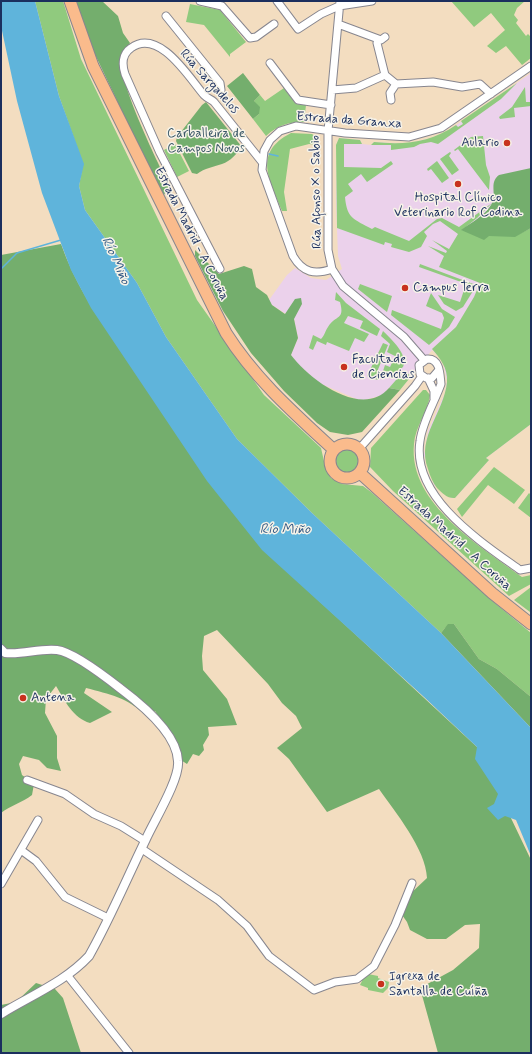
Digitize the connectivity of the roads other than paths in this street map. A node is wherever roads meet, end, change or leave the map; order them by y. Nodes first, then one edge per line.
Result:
1 (70, 1) edge
2 (200, 1) edge
3 (277, 1) edge
4 (372, 1) edge
5 (339, 3) edge
6 (166, 16) dead end
7 (274, 24) dead end
8 (338, 24) junction
9 (270, 63) dead end
10 (531, 66) edge
11 (385, 75) junction
12 (396, 84) junction
13 (221, 90) dead end
14 (332, 90) junction
15 (491, 94) junction
16 (391, 100) dead end
17 (331, 105) junction
18 (328, 131) junction
19 (262, 162) junction
20 (220, 269) dead end
21 (332, 269) junction
22 (424, 360) junction
23 (438, 371) junction
24 (425, 377) junction
25 (415, 386) junction
26 (434, 392) junction
27 (434, 403) junction
28 (359, 449) junction
29 (334, 450) junction
30 (360, 473) junction
31 (531, 568) edge
32 (531, 624) edge
33 (1, 648) edge
34 (27, 780) dead end
35 (38, 820) dead end
36 (143, 845) junction
37 (21, 850) junction
38 (412, 883) dead end
39 (1, 884) edge
40 (108, 918) junction
41 (67, 975) junction
42 (2, 1013) edge
43 (129, 1053) edge

1 - 29 highway, Estrada Madrid - A Coruña
2 - 7 street
3 - 5 street
4 - 5 street
5 - 8 street, Rúa Afonso X o Sabio
6 - 13 street
8 - 11 street
8 - 14 street, Rúa Afonso X o Sabio
9 - 17 street
10 - 15 street, Estrada da Granxa
11 - 12 street
11 - 14 street
12 - 15 street
12 - 16 street
14 - 17 street, Rúa Afonso X o Sabio
15 - 18 street, Estrada da Granxa
17 - 18 street, Rúa Afonso X o Sabio
18 - 19 street, Estrada da Granxa
18 - 21 street, Rúa Afonso X o Sabio
19 - 20 street, Rúa Sargadelos
19 - 21 street, Estrada da Granxa
21 - 22 street, Rúa Afonso X o Sabio
22 - 23 street, Rúa Afonso X o Sabio
22 - 24 street
23 - 24 street
23 - 27 street
24 - 25 street
24 - 26 street
25 - 26 street
25 - 28 street
26 - 27 street
27 - 31 street
28 - 29 highway
28 - 30 highway
29 - 30 highway
30 - 32 highway, Estrada Madrid - A Coruña
33 - 36 street
34 - 36 street
35 - 37 street
36 - 38 street
36 - 40 street
37 - 39 street
37 - 40 street
40 - 41 street
41 - 42 street
41 - 43 street

